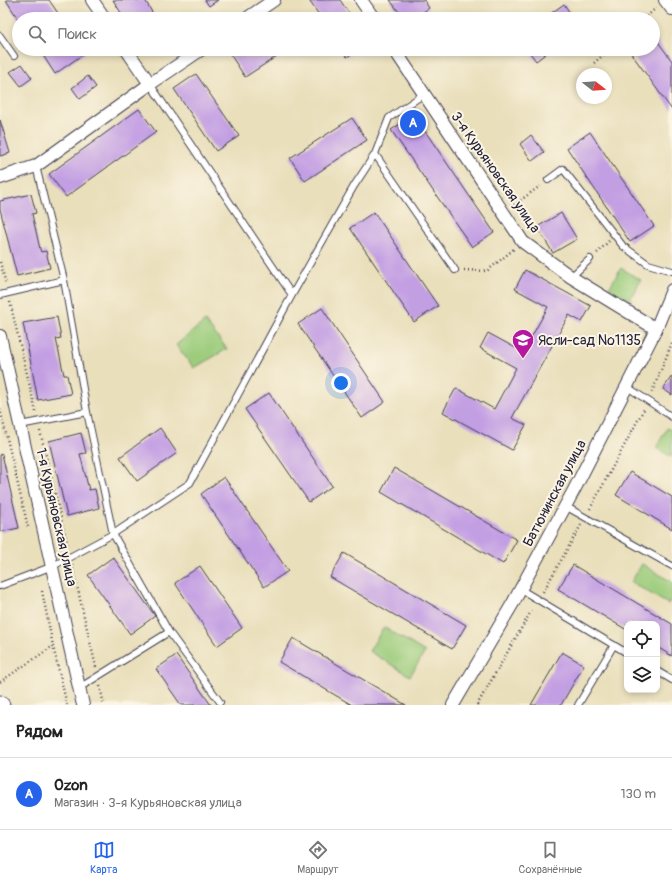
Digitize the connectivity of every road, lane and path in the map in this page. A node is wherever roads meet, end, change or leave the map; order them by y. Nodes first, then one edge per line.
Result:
1 (92, 0) edge
2 (274, 0) edge
3 (362, 0) edge
4 (665, 0) edge
5 (672, 9) edge
6 (100, 12) edge
7 (256, 12) edge
8 (370, 12) edge
9 (0, 36) edge
10 (12, 53) edge
11 (131, 56) edge
12 (192, 56) edge
13 (399, 56) edge
14 (602, 56) edge
15 (594, 63) dead end
16 (150, 84) junction
17 (424, 94) junction
18 (374, 154) junction
19 (36, 166) junction
20 (0, 178) edge
21 (548, 180) joint
22 (504, 213) junction
23 (615, 236) junction
24 (523, 242) junction
25 (590, 259) joint
26 (0, 262) edge
27 (455, 270) joint
28 (672, 271) edge
29 (571, 277) junction
30 (64, 280) junction
31 (672, 290) edge
32 (8, 293) junction
33 (0, 295) edge
34 (292, 295) junction
35 (656, 328) junction
36 (0, 336) edge
37 (626, 386) junction
38 (0, 409) edge
39 (87, 412) junction
40 (672, 417) edge
41 (38, 422) junction
42 (20, 425) junction
43 (565, 506) junction
44 (30, 533) dead end
45 (113, 534) junction
46 (70, 556) junction
47 (53, 566) junction
48 (672, 566) edge
49 (39, 572) junction
50 (0, 586) edge
51 (520, 589) junction
52 (169, 632) junction
53 (53, 646) junction
54 (614, 646) junction
55 (624, 651) edge
56 (660, 673) edge
57 (98, 676) junction
58 (672, 680) edge
59 (0, 682) edge
60 (79, 688) junction
61 (220, 702) dead end
62 (0, 703) edge
63 (2, 705) edge
64 (67, 705) edge
65 (83, 705) edge
66 (104, 705) edge
67 (453, 705) edge
68 (578, 705) edge

1 - 6 street
2 - 7 street
3 - 8 street
4 - 5 street
9 - 10 lane
11 - 16 street
12 - 16 street
13 - 17 street, 3-я Курьяновская улица
14 - 15 path
16 - 19 street
16 - 34 lane
17 - 18 lane
17 - 22 street, 3-я Курьяновская улица
18 - 27 lane
18 - 34 lane
19 - 20 street
19 - 30 lane
21 - 22 path
21 - 23 lane
22 - 24 street, 3-я Курьяновская улица
23 - 25 path
23 - 28 lane
24 - 27 path
24 - 29 street, 3-я Курьяновская улица
25 - 29 lane
26 - 32 path
29 - 35 street, 3-я Курьяновская улица
30 - 32 lane
30 - 39 lane
31 - 35 street, Батюнинская улица
32 - 33 lane
32 - 41 path
34 - 45 lane
35 - 37 street, Батюнинская улица
36 - 42 street, 1-я Курьяновская улица
37 - 40 lane
37 - 43 street, Батюнинская улица
38 - 44 path
39 - 41 lane
39 - 45 lane
41 - 42 lane
41 - 46 path
42 - 47 street, 1-я Курьяновская улица
43 - 48 lane
43 - 51 street, Батюнинская улица
45 - 46 lane
45 - 52 lane
46 - 47 lane
46 - 57 path
47 - 49 lane
47 - 60 street, 1-я Курьяновская улица
49 - 50 lane
49 - 53 path
51 - 54 lane
51 - 67 street, Батюнинская улица
52 - 57 lane
52 - 61 lane
53 - 59 path
53 - 64 path
54 - 55 lane
54 - 68 lane
56 - 58 lane
57 - 60 lane
57 - 66 path
60 - 65 street, 1-я Курьяновская улица
62 - 63 street

